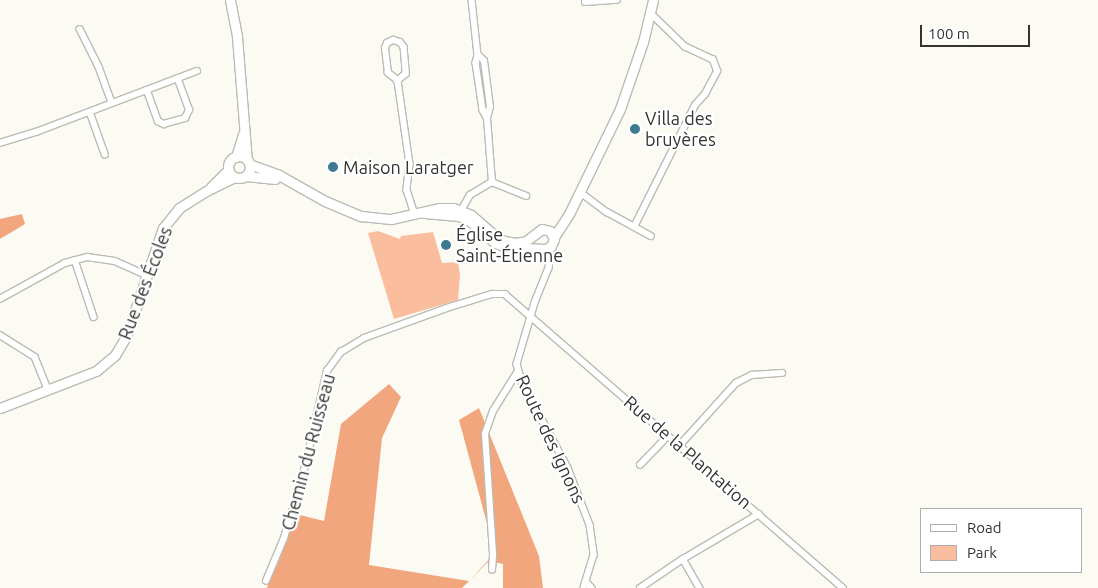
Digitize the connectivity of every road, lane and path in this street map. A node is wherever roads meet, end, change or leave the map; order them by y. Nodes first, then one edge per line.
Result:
1 (230, 0) edge
2 (472, 0) edge
3 (617, 0) edge
4 (653, 0) edge
5 (585, 2) dead end
6 (650, 14) junction
7 (80, 29) dead end
8 (197, 71) dead end
9 (178, 79) junction
10 (398, 81) junction
11 (147, 90) junction
12 (112, 103) junction
13 (90, 112) junction
14 (244, 129) junction
15 (0, 143) edge
16 (105, 154) dead end
17 (236, 157) junction
18 (248, 162) junction
19 (229, 170) junction
20 (246, 176) junction
21 (235, 177) junction
22 (290, 181) junction
23 (492, 182) junction
24 (206, 191) junction
25 (580, 192) junction
26 (526, 196) dead end
27 (460, 213) junction
28 (419, 214) junction
29 (634, 227) junction
30 (534, 236) junction
31 (651, 236) dead end
32 (547, 241) junction
33 (75, 260) junction
34 (147, 275) junction
35 (0, 299) edge
36 (94, 317) dead end
37 (531, 317) junction
38 (0, 335) edge
39 (518, 370) junction
40 (782, 373) dead end
41 (48, 390) junction
42 (0, 408) edge
43 (668, 436) junction
44 (679, 446) junction
45 (640, 465) dead end
46 (759, 514) junction
47 (683, 559) junction
48 (492, 570) dead end
49 (266, 581) dead end
50 (585, 585) edge
51 (592, 588) edge
52 (640, 588) edge
53 (700, 588) edge
54 (843, 588) edge

1 - 14 street
2 - 23 street
3 - 5 street
4 - 6 street
6 - 25 street
6 - 29 street
7 - 12 street
8 - 9 street
9 - 11 street
9 - 11 street
10 - 10 street
10 - 28 street
11 - 12 street
12 - 13 street
13 - 15 street
13 - 16 street
14 - 17 street
14 - 18 street
17 - 18 street
17 - 19 street
18 - 20 street
18 - 22 street
19 - 21 street
19 - 24 street, Rue des Écoles
20 - 21 street
20 - 22 street
21 - 24 street, Rue des Écoles
22 - 28 street
23 - 26 street
23 - 27 street
24 - 34 street, Rue des Écoles
25 - 29 street
25 - 32 street
27 - 28 street
27 - 30 street
27 - 32 street
29 - 31 street
30 - 32 street
30 - 32 street
32 - 37 street, Route des Ignons
33 - 34 street
33 - 35 street
33 - 36 street
34 - 41 street, Rue des Écoles
37 - 39 street, Route des Ignons
37 - 43 street, Rue de la Plantation
37 - 49 street, Chemin du Ruisseau
38 - 41 street
39 - 48 street
39 - 50 street, Route des Ignons
40 - 44 street
41 - 42 street, Rue des Écoles
43 - 44 street, Rue de la Plantation
43 - 45 street
44 - 46 street, Rue de la Plantation
46 - 47 street
46 - 54 street, Rue de la Plantation
47 - 52 street
47 - 53 street
50 - 51 street, Route des Ignons

